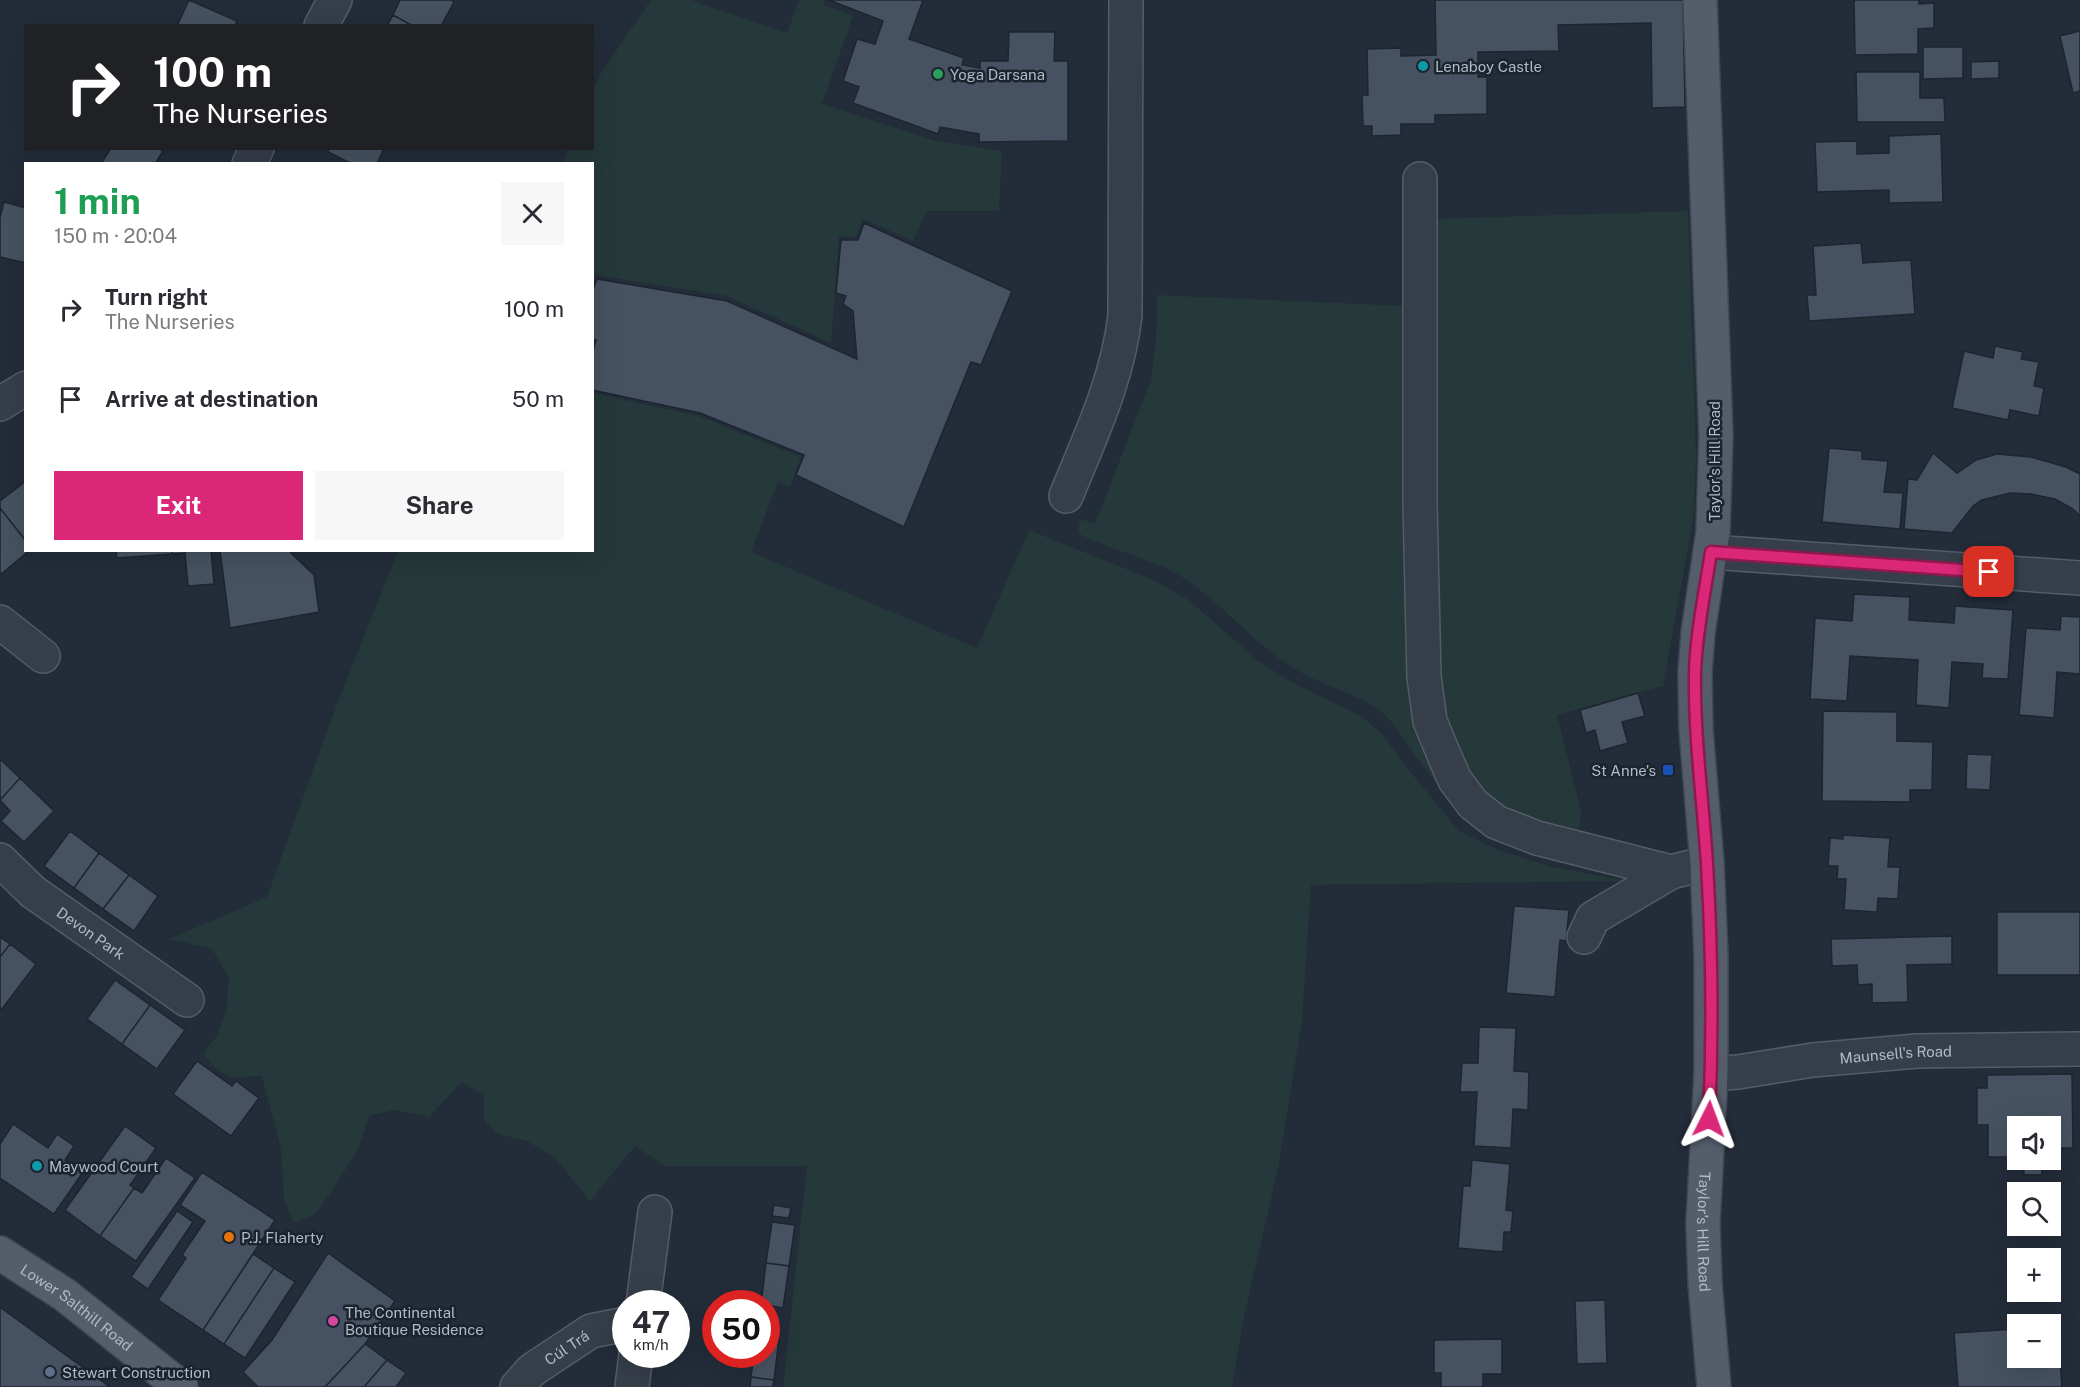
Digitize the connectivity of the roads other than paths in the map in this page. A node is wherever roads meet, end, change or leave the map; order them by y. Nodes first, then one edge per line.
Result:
1 (335, 0) edge
2 (1126, 0) edge
3 (1700, 0) edge
4 (322, 24) edge
5 (1420, 179) dead end
6 (24, 389) edge
7 (0, 404) edge
8 (1066, 496) dead end
9 (1711, 552) junction
10 (2080, 578) edge
11 (0, 622) edge
12 (43, 656) dead end
13 (0, 860) edge
14 (1707, 863) junction
15 (1671, 872) junction
16 (1584, 937) dead end
17 (187, 1000) dead end
18 (2080, 1049) edge
19 (1711, 1074) junction
20 (655, 1212) dead end
21 (0, 1253) edge
22 (645, 1290) edge
23 (612, 1327) edge
24 (634, 1368) edge
25 (181, 1387) edge
26 (517, 1387) edge
27 (632, 1387) edge
28 (1714, 1387) edge

1 - 4 street
2 - 8 street
3 - 9 main road, Taylor's Hill Road
5 - 15 street
6 - 7 street
9 - 10 street
9 - 14 main road, Taylor's Hill Road
11 - 12 street
13 - 17 street, Devon Park
14 - 15 street
14 - 19 main road, Taylor's Hill Road
15 - 16 street
18 - 19 street, Maunsell's Road
19 - 28 main road, Taylor's Hill Road
20 - 22 street
21 - 25 main road, Lower Salthill Road
23 - 26 street, Cúl Trá
24 - 27 street

